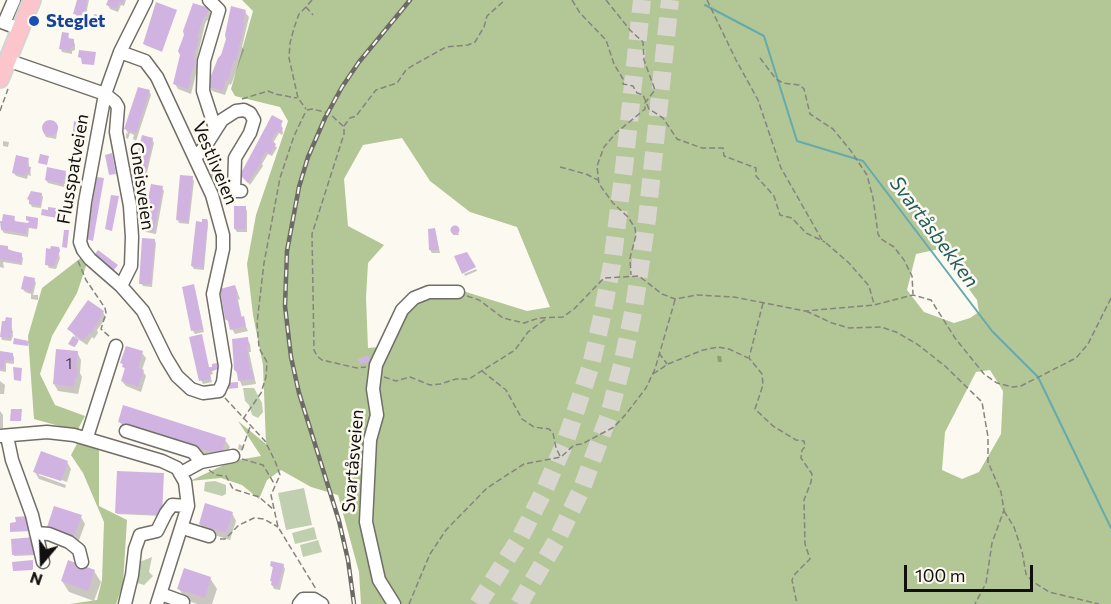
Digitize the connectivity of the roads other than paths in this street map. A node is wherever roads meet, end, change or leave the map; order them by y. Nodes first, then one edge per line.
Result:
1 (14, 0) edge
2 (32, 0) edge
3 (146, 0) edge
4 (209, 0) edge
5 (20, 29) junction
6 (120, 52) junction
7 (5, 75) edge
8 (105, 94) junction
9 (216, 128) junction
10 (196, 157) junction
11 (241, 191) dead end
12 (121, 286) junction
13 (458, 292) road end
14 (116, 346) road end
15 (126, 431) dead end
16 (4, 436) edge
17 (87, 437) junction
18 (233, 456) road end
19 (203, 462) junction
20 (181, 474) junction
21 (188, 506) junction
22 (183, 528) junction
23 (36, 533) junction
24 (208, 536) road end
25 (43, 562) dead end
26 (82, 562) dead end
27 (159, 599) edge
28 (183, 602) dead end
29 (125, 604) edge
30 (299, 604) edge
31 (322, 604) edge
32 (394, 604) edge

1 - 5 street
2 - 5 main road
3 - 6 street, Flusspatveien
4 - 9 street
5 - 7 main road
6 - 8 street, Flusspatveien
6 - 10 street, Vestliveien
7 - 8 street, Flusspatveien
8 - 12 street, Gneisveien
8 - 12 street, Flusspatveien
9 - 10 street
9 - 11 street
10 - 12 street, Vestliveien
13 - 32 street, Svartåsveien
14 - 17 street
15 - 19 street
16 - 17 street
16 - 23 street
17 - 20 street
18 - 19 street
19 - 20 street
20 - 21 street
21 - 22 street
21 - 29 street
22 - 24 street
22 - 27 street
23 - 25 street
23 - 26 street
27 - 28 street
30 - 31 street

